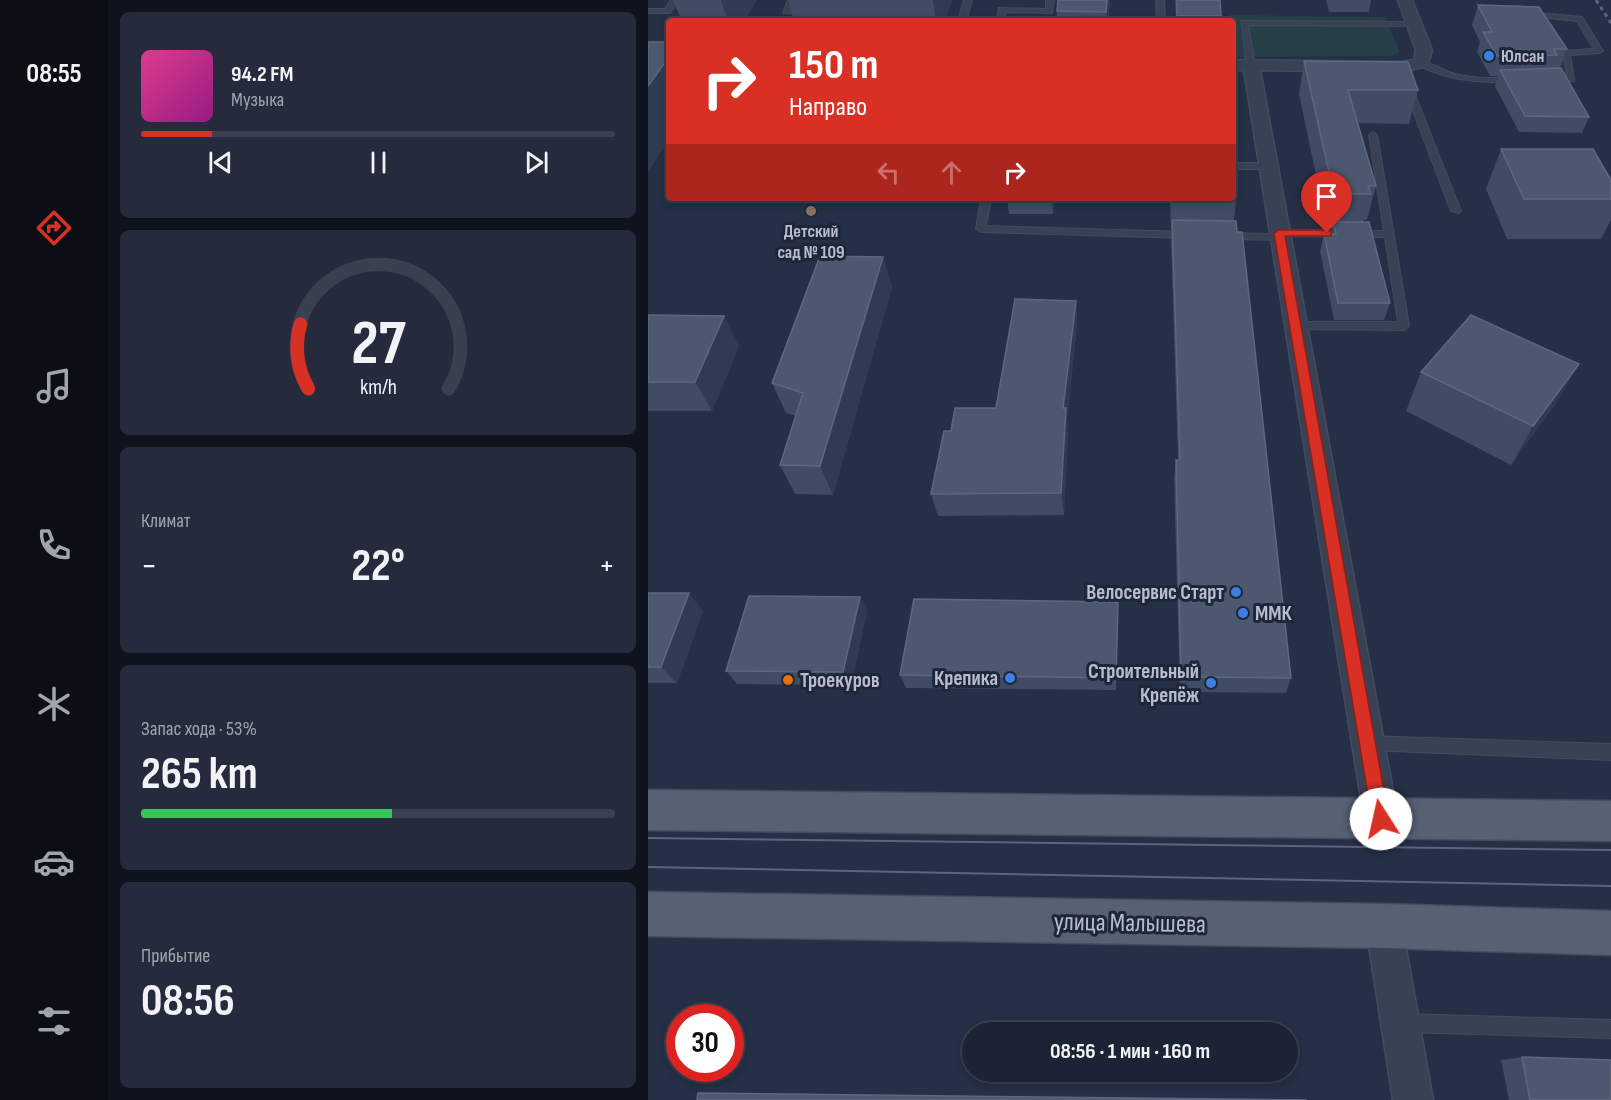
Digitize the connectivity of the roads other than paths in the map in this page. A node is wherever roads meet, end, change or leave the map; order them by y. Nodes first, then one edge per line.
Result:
1 (675, 0) edge
2 (792, 0) edge
3 (968, 0) edge
4 (1050, 0) edge
5 (1160, 0) edge
6 (1405, 0) edge
7 (648, 11) edge
8 (822, 12) dead end
9 (1524, 14) edge
10 (963, 18) edge
11 (1001, 18) edge
12 (1161, 18) edge
13 (1414, 24) junction
14 (1421, 63) junction
15 (1242, 65) edge
16 (1400, 67) junction
17 (1527, 80) edge
18 (1538, 80) edge
19 (1373, 135) dead end
20 (1236, 166) edge
21 (1268, 166) junction
22 (986, 201) edge
23 (1456, 211) dead end
24 (1389, 234) junction
25 (1280, 235) junction
26 (1295, 326) junction
27 (1367, 742) junction
28 (1611, 752) edge
29 (648, 810) edge
30 (1381, 819) junction
31 (1611, 821) edge
32 (648, 914) edge
33 (1384, 926) junction
34 (1611, 933) edge
35 (1400, 1023) junction
36 (1611, 1029) edge
37 (1413, 1100) edge

1 - 7 lane
2 - 8 lane
3 - 10 lane
4 - 11 lane
5 - 12 lane
6 - 13 street
9 - 18 lane
13 - 14 street
13 - 15 lane
14 - 16 street
14 - 17 lane
15 - 16 street
15 - 21 street
16 - 23 lane
19 - 24 lane
20 - 21 lane
21 - 25 street
22 - 25 lane
24 - 25 lane
24 - 26 lane
25 - 26 street
26 - 27 street
27 - 28 lane
27 - 30 street
29 - 30 main road
30 - 31 main road
32 - 33 main road, улица Малышева
33 - 34 main road, улица Малышева
33 - 35 street
35 - 36 lane
35 - 37 street

